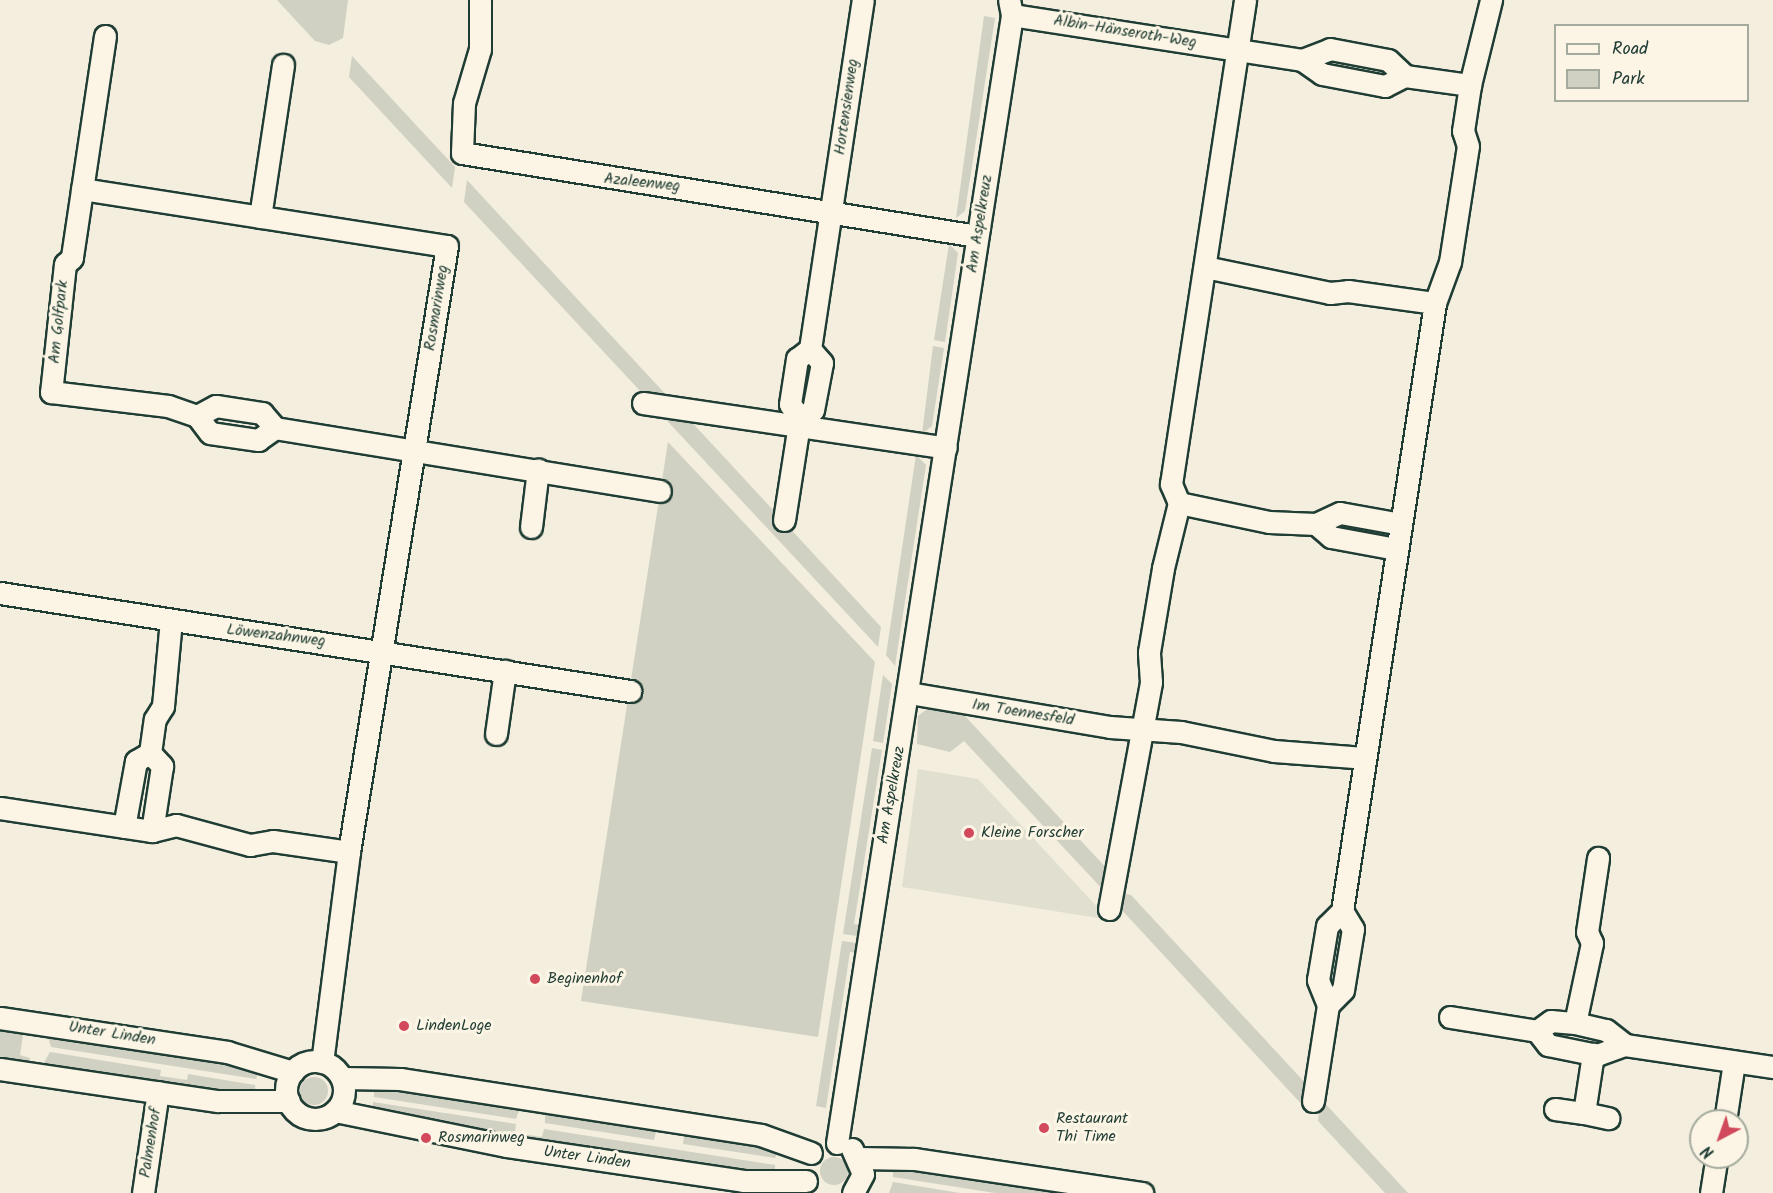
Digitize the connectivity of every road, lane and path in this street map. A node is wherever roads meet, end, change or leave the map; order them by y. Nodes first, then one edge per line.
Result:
1 (480, 0) edge
2 (863, 0) edge
3 (1245, 0) edge
4 (1491, 0) edge
5 (1010, 7) edge
6 (105, 36) dead end
7 (1238, 48) junction
8 (283, 65) dead end
9 (1470, 85) junction
10 (82, 189) junction
11 (831, 214) junction
12 (260, 217) junction
13 (977, 236) junction
14 (1205, 267) junction
15 (1435, 303) junction
16 (643, 403) dead end
17 (799, 421) junction
18 (946, 448) junction
19 (413, 450) junction
20 (538, 470) junction
21 (660, 491) dead end
22 (1179, 503) junction
23 (784, 520) dead end
24 (1316, 524) junction
25 (1401, 524) junction
26 (531, 527) dead end
27 (1396, 549) junction
28 (0, 593) edge
29 (171, 620) junction
30 (381, 651) junction
31 (505, 671) junction
32 (630, 691) dead end
33 (909, 693) junction
34 (1138, 726) junction
35 (496, 734) dead end
36 (150, 753) junction
37 (1364, 758) junction
38 (0, 808) edge
39 (124, 827) junction
40 (152, 831) junction
41 (349, 852) junction
42 (1598, 858) dead end
43 (1109, 909) dead end
44 (1450, 1017) dead end
45 (0, 1018) edge
46 (1575, 1023) junction
47 (1537, 1031) junction
48 (1625, 1045) junction
49 (1593, 1054) junction
50 (321, 1062) junction
51 (1734, 1062) junction
52 (1773, 1067) edge
53 (0, 1069) edge
54 (293, 1072) junction
55 (342, 1078) junction
56 (158, 1092) junction
57 (289, 1101) junction
58 (1313, 1101) dead end
59 (1555, 1109) dead end
60 (1727, 1109) edge
61 (335, 1111) junction
62 (1584, 1113) junction
63 (1608, 1118) dead end
64 (837, 1143) junction
65 (811, 1153) junction
66 (859, 1158) junction
67 (1715, 1169) edge
68 (810, 1187) edge
69 (858, 1192) edge
70 (143, 1193) edge
71 (1142, 1193) edge
72 (1711, 1193) edge

1 - 11 street, Azaleenweg
2 - 11 street, Hortensienweg
3 - 7 street
4 - 9 street
5 - 7 street, Albin-Hänseroth-Weg
5 - 13 street, Am Aspelkreuz
6 - 10 street, Am Golfpark
7 - 9 street, Albin-Hänseroth-Weg
7 - 14 street
8 - 12 street
9 - 15 street
10 - 12 street, Rosmarinweg
10 - 19 street, Am Golfpark
11 - 13 street, Azaleenweg
11 - 17 street
12 - 19 street, Rosmarinweg
13 - 18 street, Am Aspelkreuz
14 - 15 street
14 - 22 street
15 - 25 street
16 - 17 street
17 - 18 street
17 - 23 street
18 - 33 street, Am Aspelkreuz
19 - 20 street
19 - 30 street, Rosmarinweg
20 - 21 street
20 - 26 street
22 - 24 street
22 - 34 street
24 - 25 street
24 - 27 street
25 - 27 street
27 - 37 street
28 - 29 street, Löwenzahnweg
29 - 30 street, Löwenzahnweg
29 - 36 street
30 - 31 street
30 - 41 street, Rosmarinweg
31 - 32 street
31 - 35 street
33 - 34 street, Im Toennesfeld
33 - 64 street, Am Aspelkreuz
34 - 37 street, Im Toennesfeld
34 - 43 street
36 - 39 street
36 - 40 street
37 - 58 street
38 - 39 street
39 - 40 street
40 - 41 street
41 - 50 street, Rosmarinweg
42 - 46 street
44 - 47 street
45 - 54 street, Unter Linden
46 - 47 street
46 - 48 street
47 - 49 street
48 - 49 street
48 - 51 street
49 - 62 street
50 - 54 street
50 - 55 street
51 - 52 street
51 - 60 street
53 - 56 street
54 - 57 street
55 - 61 street
55 - 65 street
56 - 57 street
56 - 70 street, Palmenhof
57 - 61 street
59 - 62 street
61 - 68 street, Unter Linden
62 - 63 street
64 - 65 street
64 - 66 street
65 - 68 street
66 - 69 street
66 - 71 street
67 - 72 street

